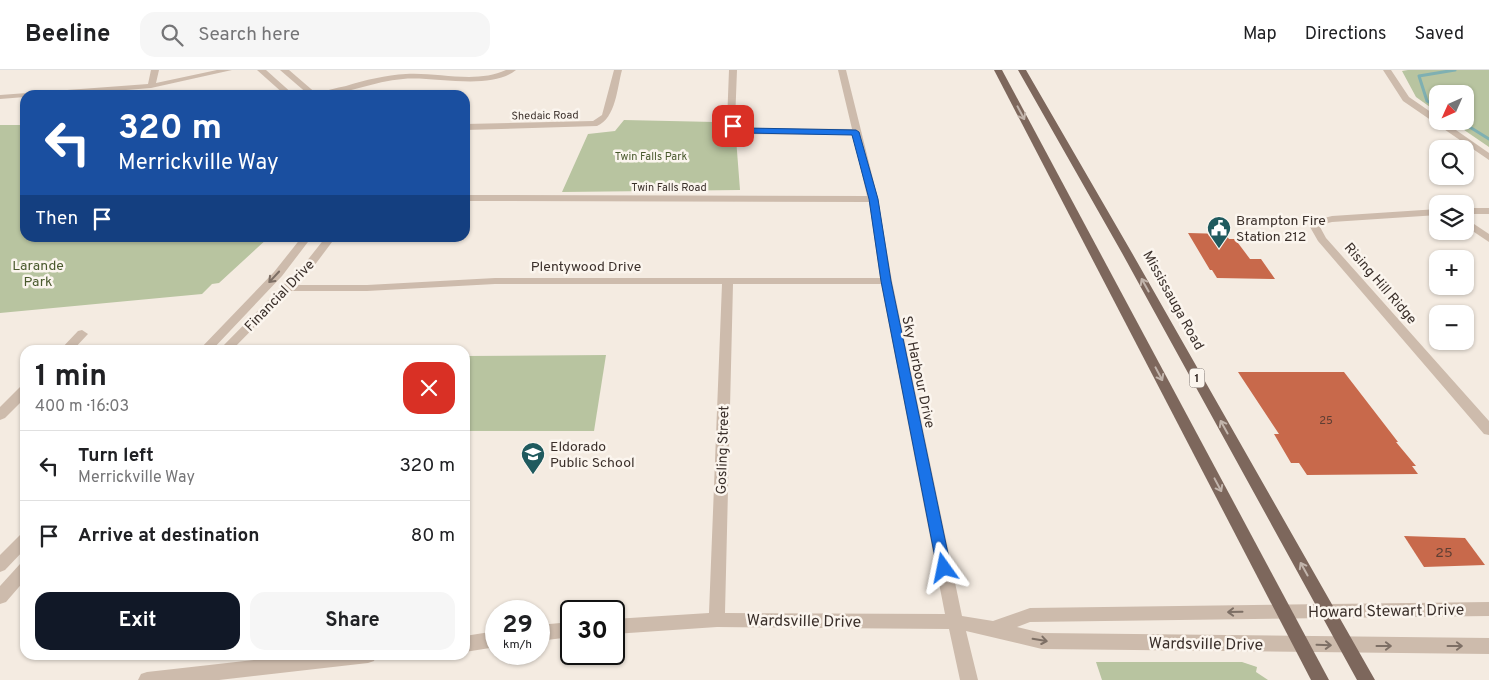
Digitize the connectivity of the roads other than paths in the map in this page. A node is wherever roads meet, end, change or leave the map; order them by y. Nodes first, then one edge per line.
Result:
1 (155, 70) edge
2 (228, 70) edge
3 (261, 70) edge
4 (284, 70) edge
5 (512, 70) edge
6 (618, 70) edge
7 (733, 70) edge
8 (842, 70) edge
9 (998, 70) edge
10 (1022, 70) edge
11 (1387, 70) edge
12 (151, 86) junction
13 (97, 90) edge
14 (284, 90) edge
15 (308, 90) edge
16 (341, 90) edge
17 (20, 95) edge
18 (0, 97) edge
19 (470, 127) edge
20 (856, 132) junction
21 (1489, 158) edge
22 (470, 198) edge
23 (873, 199) junction
24 (1474, 211) edge
25 (1489, 211) edge
26 (1429, 213) edge
27 (1474, 228) edge
28 (1489, 239) edge
29 (303, 242) edge
30 (327, 242) edge
31 (728, 281) junction
32 (886, 281) junction
33 (286, 288) junction
34 (82, 334) dead end
35 (71, 345) edge
36 (210, 345) edge
37 (230, 345) edge
38 (20, 395) edge
39 (0, 415) edge
40 (1489, 430) edge
41 (20, 544) edge
42 (0, 565) edge
43 (20, 575) edge
44 (0, 597) edge
45 (1489, 609) edge
46 (1328, 611) junction
47 (1284, 612) junction
48 (716, 620) junction
49 (955, 622) junction
50 (625, 626) edge
51 (993, 628) junction
52 (485, 641) edge
53 (470, 643) edge
54 (1301, 644) junction
55 (1347, 646) junction
56 (1489, 646) edge
57 (324, 660) edge
58 (148, 680) edge
59 (969, 680) edge
60 (1320, 680) edge
61 (1366, 680) edge

1 - 12 street
2 - 12 street
3 - 14 street
4 - 15 street
5 - 16 street
6 - 19 street, Shedaic Road
7 - 20 street
8 - 20 street, Sky Harbour Drive
9 -> 47 main road, 1
46 -> 10 main road, Mississauga Road / 1
11 - 21 street
12 - 13 street
17 - 18 street
20 - 23 street, Sky Harbour Drive
22 - 23 street, Twin Falls Road
23 - 32 street, Sky Harbour Drive
24 - 25 street
26 - 40 street, Rising Hill Ridge
27 - 28 street
29 -> 36 street, Financial Drive
30 - 33 street, Financial Drive
31 - 32 street, Plentywood Drive
31 - 33 street, Plentywood Drive
31 - 48 street, Gosling Street
32 - 49 street, Sky Harbour Drive
33 - 37 street, Financial Drive
34 - 35 street
38 - 39 street
41 - 42 street
43 - 44 street
45 - 46 street, Howard Stewart Drive
46 - 47 street, Howard Stewart Drive
46 - 55 main road, Mississauga Road / 1
47 -> 51 street, Wardsville Drive
47 - 54 main road, 1
48 - 49 street, Wardsville Drive
48 - 50 street, Wardsville Drive
49 - 51 street, Wardsville Drive
49 - 59 street, Sky Harbour Drive
51 -> 54 street, Wardsville Drive
52 - 53 street
54 -> 55 street
54 - 60 main road, 1
55 -> 56 street
55 - 61 main road, Mississauga Road / 1
57 - 58 street

